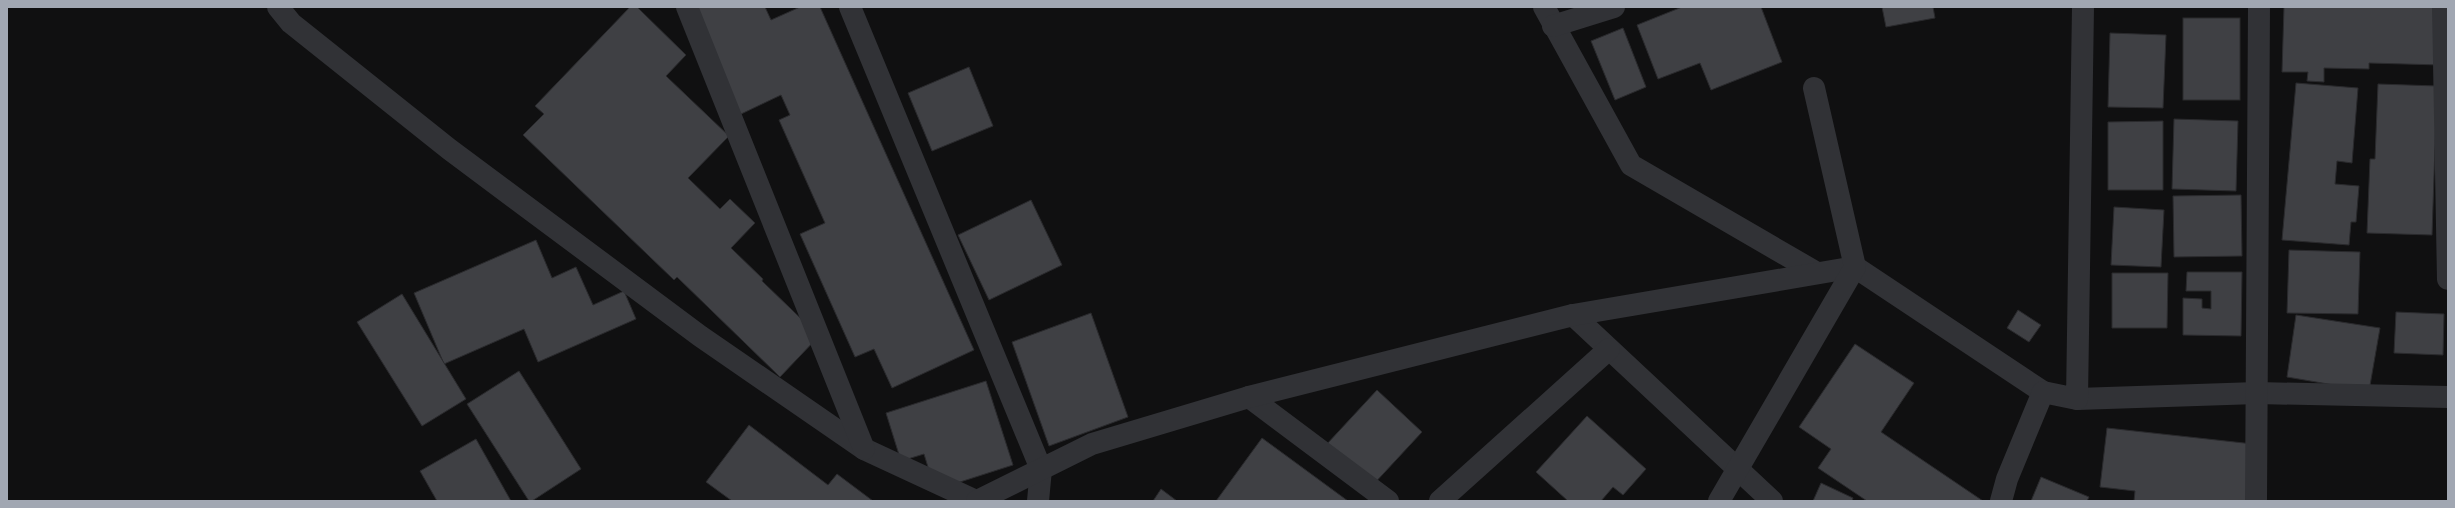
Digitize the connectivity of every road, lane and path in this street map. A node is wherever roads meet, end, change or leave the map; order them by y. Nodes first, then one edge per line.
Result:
1 (278, 7) edge
2 (687, 7) edge
3 (850, 7) edge
4 (1544, 7) edge
5 (1614, 7) edge
6 (2083, 7) edge
7 (2258, 7) edge
8 (2443, 7) edge
9 (1553, 26) junction
10 (1814, 88) dead end
11 (1855, 267) junction
12 (1816, 273) junction
13 (2448, 279) edge
14 (1573, 315) junction
15 (1609, 349) junction
16 (2043, 392) junction
17 (2256, 393) junction
18 (1249, 396) junction
19 (2448, 397) edge
20 (2077, 399) junction
21 (864, 449) junction
22 (1041, 469) junction
23 (1736, 470) junction
24 (976, 501) edge
25 (1038, 501) edge
26 (1388, 501) edge
27 (1440, 501) edge
28 (1719, 501) edge
29 (1772, 501) edge
30 (2001, 501) edge
31 (2256, 501) edge

1 - 21 street
2 - 21 street
3 - 22 street
4 - 9 street
5 - 9 street
6 - 20 street
7 - 17 street
8 - 13 street
9 - 12 street
10 - 11 street
11 - 12 street
11 - 16 street
11 - 23 street
12 - 14 street
14 - 15 street
14 - 18 street
15 - 23 street
15 - 27 street
16 - 20 street
16 - 30 street
17 - 19 street
17 - 20 street
17 - 31 street
18 - 22 street
18 - 26 street
21 - 24 street
22 - 24 street
22 - 25 street
23 - 28 street
23 - 29 street

